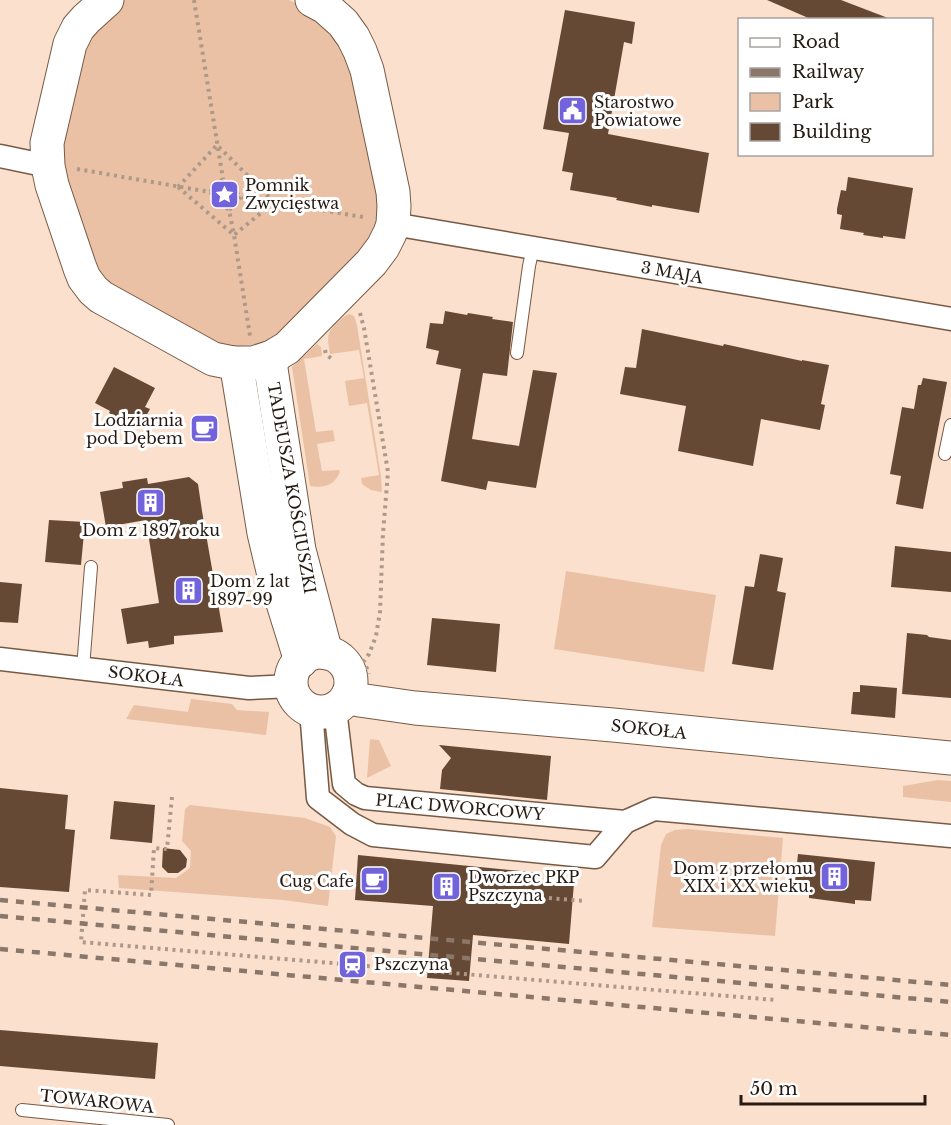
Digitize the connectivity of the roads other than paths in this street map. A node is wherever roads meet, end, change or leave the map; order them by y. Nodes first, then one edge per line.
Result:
1 (107, 0) edge
2 (312, 0) edge
3 (0, 156) edge
4 (60, 167) junction
5 (380, 224) junction
6 (533, 248) junction
7 (951, 319) edge
8 (517, 353) dead end
9 (252, 355) junction
10 (951, 425) edge
11 (945, 454) dead end
12 (91, 567) dead end
13 (0, 659) edge
14 (83, 668) junction
15 (319, 686) junction
16 (951, 758) edge
17 (625, 822) junction
18 (951, 836) edge
19 (22, 1110) dead end
20 (168, 1125) edge

1 - 4 street
2 - 5 street
3 - 4 street
4 - 9 street
5 - 6 street, 3 MAJA
5 - 9 street
6 - 7 street, 3 MAJA
6 - 8 lane
9 - 15 street, TADEUSZA KOŚCIUSZKI
10 - 11 lane
12 - 14 lane
13 - 14 street, SOKOŁA
14 - 15 street, SOKOŁA
15 - 16 street, SOKOŁA
15 - 17 street, PLAC DWORCOWY
15 - 17 street
17 - 18 street, PLAC DWORCOWY
19 - 20 lane, TOWAROWA

